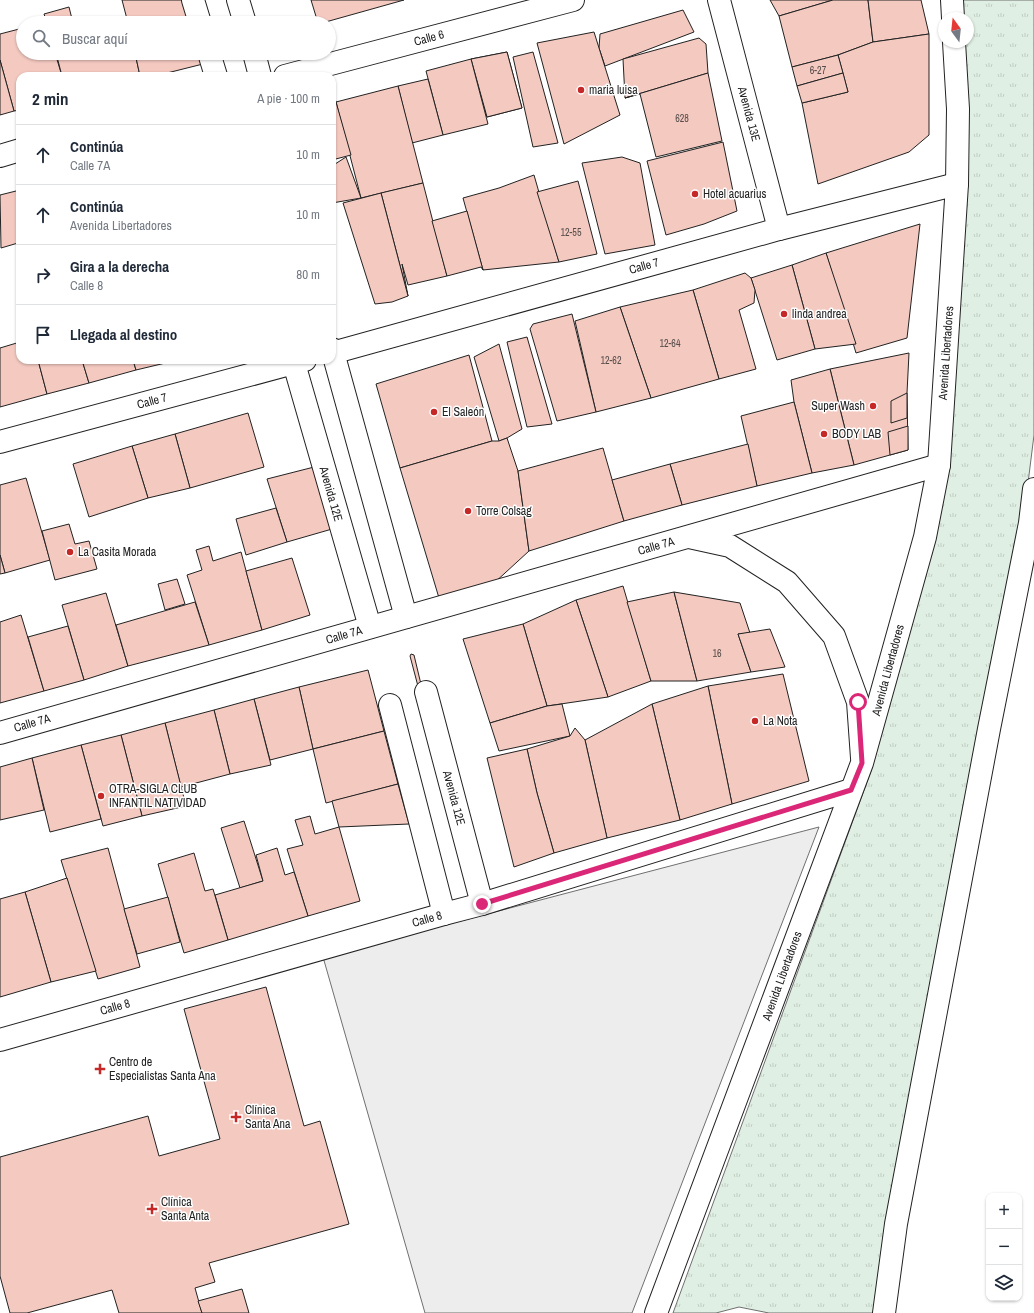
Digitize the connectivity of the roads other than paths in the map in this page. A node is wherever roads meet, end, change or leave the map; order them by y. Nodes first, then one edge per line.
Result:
1 (193, 0) edge
2 (238, 0) edge
3 (573, 0) edge
4 (719, 0) edge
5 (952, 0) edge
6 (953, 12) edge
7 (198, 16) edge
8 (243, 16) edge
9 (954, 48) edge
10 (211, 60) edge
11 (256, 60) edge
12 (215, 72) edge
13 (259, 72) edge
14 (300, 72) edge
15 (16, 151) edge
16 (0, 156) edge
17 (957, 184) junction
18 (779, 229) junction
19 (336, 350) edge
20 (286, 364) edge
21 (298, 364) edge
22 (336, 364) edge
23 (0, 442) edge
24 (939, 465) junction
25 (1034, 490) edge
26 (688, 537) junction
27 (406, 617) junction
28 (370, 627) junction
29 (426, 692) dead end
30 (390, 705) dead end
31 (0, 733) edge
32 (862, 763) junction
33 (851, 790) junction
34 (482, 904) junction
35 (444, 914) junction
36 (0, 1040) edge
37 (656, 1313) edge
38 (884, 1313) edge

1 - 7 street
2 - 8 street
3 - 14 street, Calle 6
4 - 18 street, Avenida 13E
5 - 6 street
9 - 17 street, Avenida Libertadores
10 - 12 street
11 - 13 street
15 - 16 street
17 - 18 street, Calle 7
17 - 24 street, Avenida Libertadores
18 - 19 street, Calle 7
20 - 23 street, Calle 7
21 - 28 street, Avenida 12E
22 - 27 street
24 - 26 street, Calle 7A
24 - 32 street, Avenida Libertadores
25 - 38 street
26 - 27 street, Calle 7A
26 - 32 street, Calle 7A
27 - 28 street, Calle 7A
28 - 31 street, Calle 7A
29 - 34 street, Avenida 12E
30 - 35 street
32 - 33 street, Avenida Libertadores
33 - 34 street, Calle 8
33 - 37 street, Avenida Libertadores
34 - 35 street, Calle 8
35 - 36 street, Calle 8

